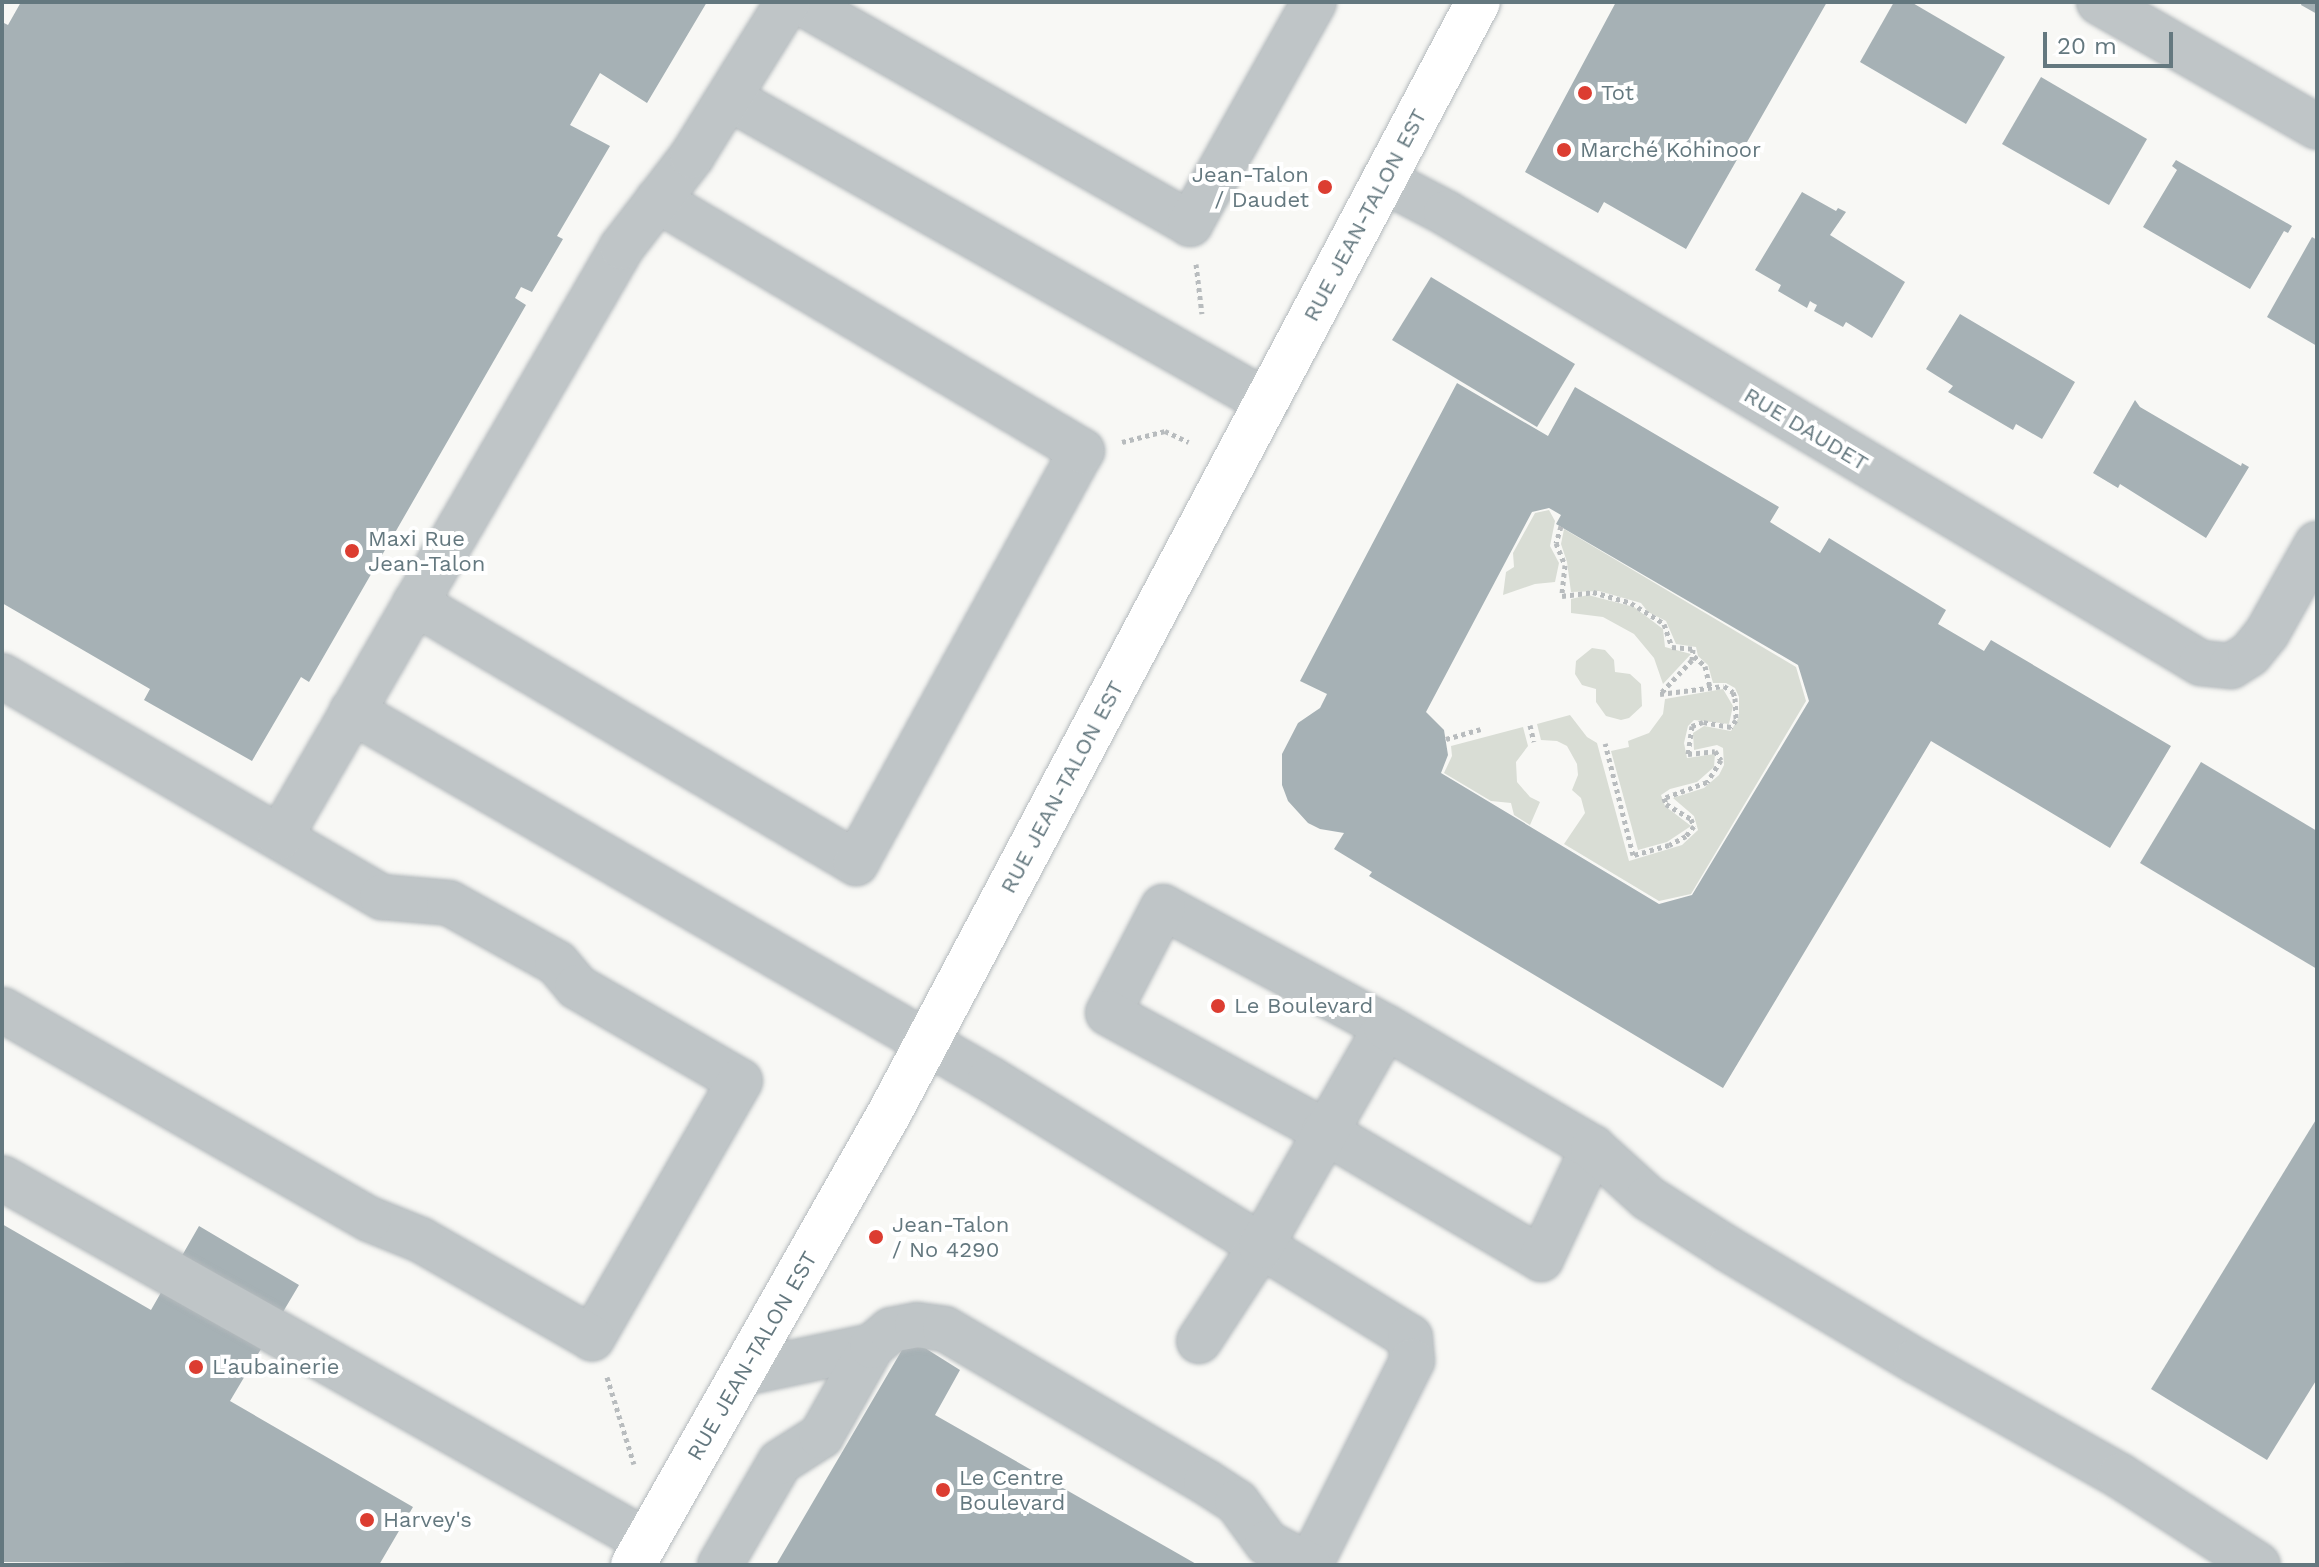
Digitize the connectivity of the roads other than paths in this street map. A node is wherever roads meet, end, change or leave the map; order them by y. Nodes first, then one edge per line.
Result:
1 (788, 2) edge
2 (800, 2) edge
3 (1314, 2) edge
4 (1478, 2) edge
5 (2099, 2) edge
6 (729, 98) junction
7 (2317, 127) edge
8 (1383, 180) junction
9 (658, 200) junction
10 (1267, 402) junction
11 (2317, 544) edge
12 (415, 603) junction
13 (2, 676) edge
14 (352, 711) junction
15 (280, 837) junction
16 (2, 1010) edge
17 (1386, 1027) junction
18 (927, 1042) junction
19 (1324, 1131) junction
20 (1593, 1148) junction
21 (2, 1178) edge
22 (1261, 1246) junction
23 (1199, 1341) dead end
24 (872, 1346) junction
25 (744, 1373) junction
26 (640, 1553) edge
27 (720, 1565) edge
28 (1309, 1565) edge
29 (2258, 1565) edge

1 - 6 street
2 - 3 street
4 - 8 main road, RUE JEAN-TALON EST
5 - 7 street
6 - 9 street
6 - 10 street
8 - 10 main road, RUE JEAN-TALON EST
8 - 11 street, RUE DAUDET
9 - 12 street
9 - 12 street
10 - 18 main road, RUE JEAN-TALON EST
12 - 14 street
13 - 15 street
14 - 15 street
14 - 18 street
15 - 16 street
17 - 19 street
17 - 19 street
17 - 20 street
18 - 22 street
18 - 25 main road, RUE JEAN-TALON EST
19 - 20 street
19 - 22 street
20 - 29 street
21 - 26 street
22 - 23 street
22 - 28 street
24 - 25 street
24 - 27 street
24 - 28 street
25 - 26 main road, RUE JEAN-TALON EST

